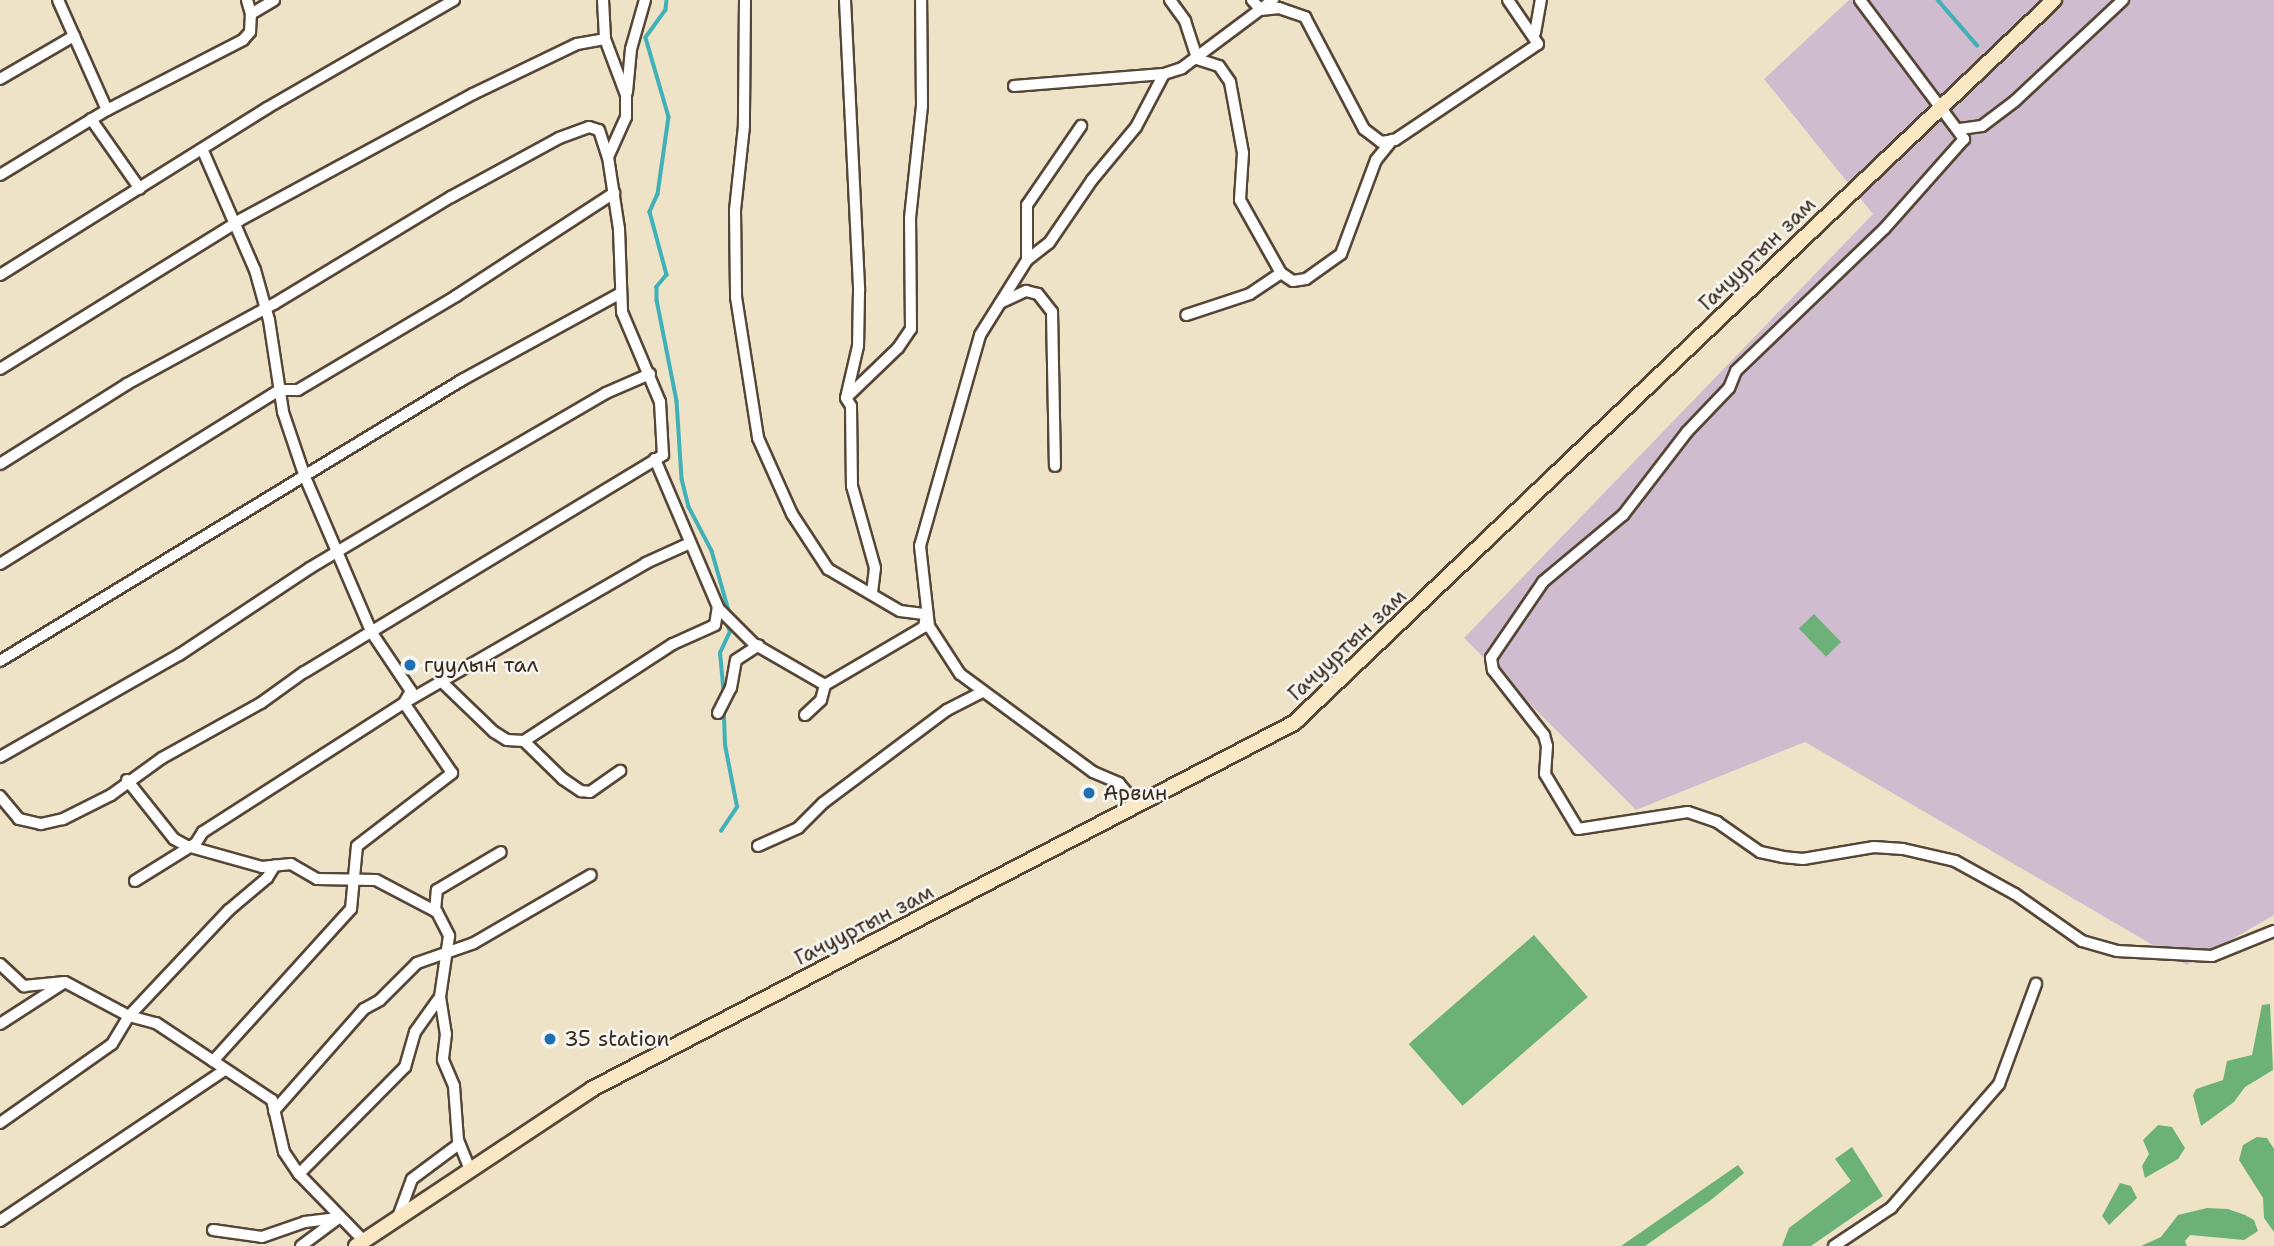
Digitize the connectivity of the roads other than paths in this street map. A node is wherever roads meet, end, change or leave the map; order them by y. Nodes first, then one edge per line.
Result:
1 (58, 0) edge
2 (247, 0) edge
3 (274, 0) edge
4 (454, 0) edge
5 (603, 0) edge
6 (645, 0) edge
7 (744, 0) edge
8 (845, 0) edge
9 (921, 0) edge
10 (1171, 0) edge
11 (1252, 0) edge
12 (1273, 0) edge
13 (1508, 0) edge
14 (1541, 0) edge
15 (1860, 0) edge
16 (2054, 0) edge
17 (2123, 0) edge
18 (1261, 10) junction
19 (251, 14) junction
20 (1535, 34) junction
21 (74, 36) junction
22 (606, 39) junction
23 (1197, 59) junction
24 (1164, 74) junction
25 (0, 79) edge
26 (1014, 86) dead end
27 (626, 95) junction
28 (1942, 105) junction
29 (107, 110) junction
30 (91, 119) junction
31 (1081, 126) dead end
32 (1960, 129) junction
33 (1393, 140) junction
34 (203, 151) junction
35 (608, 158) junction
36 (0, 175) edge
37 (139, 189) junction
38 (614, 193) junction
39 (235, 225) junction
40 (1027, 260) junction
41 (1281, 272) junction
42 (0, 275) edge
43 (619, 293) junction
44 (999, 303) junction
45 (266, 306) junction
46 (1186, 315) dead end
47 (0, 369) edge
48 (650, 374) junction
49 (280, 390) junction
50 (846, 398) junction
51 (655, 459) junction
52 (0, 464) edge
53 (1055, 466) dead end
54 (305, 477) junction
55 (690, 542) junction
56 (340, 552) junction
57 (0, 564) edge
58 (872, 593) junction
59 (718, 607) junction
60 (926, 614) junction
61 (372, 633) junction
62 (759, 645) junction
63 (0, 661) edge
64 (443, 682) junction
65 (825, 685) junction
66 (982, 692) junction
67 (404, 704) junction
68 (718, 713) dead end
69 (805, 715) dead end
70 (524, 741) junction
71 (0, 757) edge
72 (620, 771) dead end
73 (127, 780) junction
74 (0, 796) edge
75 (1138, 806) junction
76 (187, 846) junction
77 (758, 846) dead end
78 (501, 852) dead end
79 (275, 865) junction
80 (591, 875) dead end
81 (356, 879) junction
82 (135, 881) dead end
83 (435, 911) junction
84 (2274, 931) edge
85 (446, 953) junction
86 (0, 964) edge
87 (65, 982) junction
88 (2036, 984) dead end
89 (440, 997) junction
90 (129, 1016) junction
91 (0, 1024) edge
92 (213, 1061) junction
93 (225, 1070) junction
94 (274, 1111) junction
95 (0, 1123) edge
96 (459, 1144) junction
97 (470, 1168) junction
98 (299, 1174) junction
99 (340, 1218) junction
100 (398, 1218) junction
101 (0, 1221) edge
102 (213, 1230) dead end
103 (360, 1243) edge
104 (301, 1246) edge
105 (1834, 1246) edge

1 - 21 street
2 - 19 street
3 - 19 street
4 - 34 street
5 - 22 street
6 - 27 street
7 - 58 street
8 - 50 street
9 - 50 street
10 - 23 street
11 - 18 street
12 - 18 street
13 - 20 street
14 - 20 street
15 - 28 street
16 - 28 main road, Гачууртын зам
17 - 32 street
18 - 23 street
18 - 33 street
19 - 29 street
20 - 33 street
21 - 25 street
21 - 29 street
22 - 27 street
22 - 39 street
23 - 24 street
23 - 41 street
24 - 26 street
24 - 40 street
27 - 35 street
28 - 32 street
28 - 75 main road, Гачууртын зам
29 - 30 street
30 - 36 street
30 - 37 street
31 - 40 street
32 - 84 street
33 - 41 street
34 - 37 street
34 - 39 street
35 - 38 street
35 - 45 street
37 - 42 street
38 - 43 street
38 - 49 street
39 - 45 street
39 - 47 street
40 - 44 street
41 - 46 street
43 - 48 street
43 - 54 street
44 - 53 street
44 - 60 street
45 - 49 street
45 - 52 street
48 - 51 street
48 - 56 street
49 - 54 street
49 - 57 street
50 - 58 street
51 - 55 street
51 - 61 street
54 - 56 street
54 - 63 street
55 - 59 street
55 - 64 street
56 - 61 street
56 - 71 street
58 - 60 street
59 - 62 street
59 - 70 street
60 - 65 street
60 - 66 street
61 - 67 street
61 - 73 street
62 - 65 street
62 - 68 street
64 - 67 street
64 - 70 street
65 - 69 street
66 - 75 street
66 - 77 street
67 - 76 street
67 - 81 street
70 - 72 street
73 - 74 street
73 - 76 street
75 - 97 main road, Гачууртын зам
76 - 79 street
76 - 82 street
78 - 83 street
79 - 81 street
79 - 90 street
80 - 85 street
81 - 83 street
81 - 92 street
83 - 85 street
85 - 89 street
85 - 94 street
86 - 87 street
87 - 90 street
87 - 91 street
88 - 105 street
89 - 96 street
89 - 98 street
90 - 92 street
90 - 95 street
92 - 93 street
93 - 94 street
93 - 101 street
94 - 98 street
96 - 97 street
96 - 100 street
97 - 100 main road, Гачууртын зам
98 - 99 street
99 - 102 street
99 - 103 street
99 - 104 street
100 - 103 main road, Гачууртын зам

